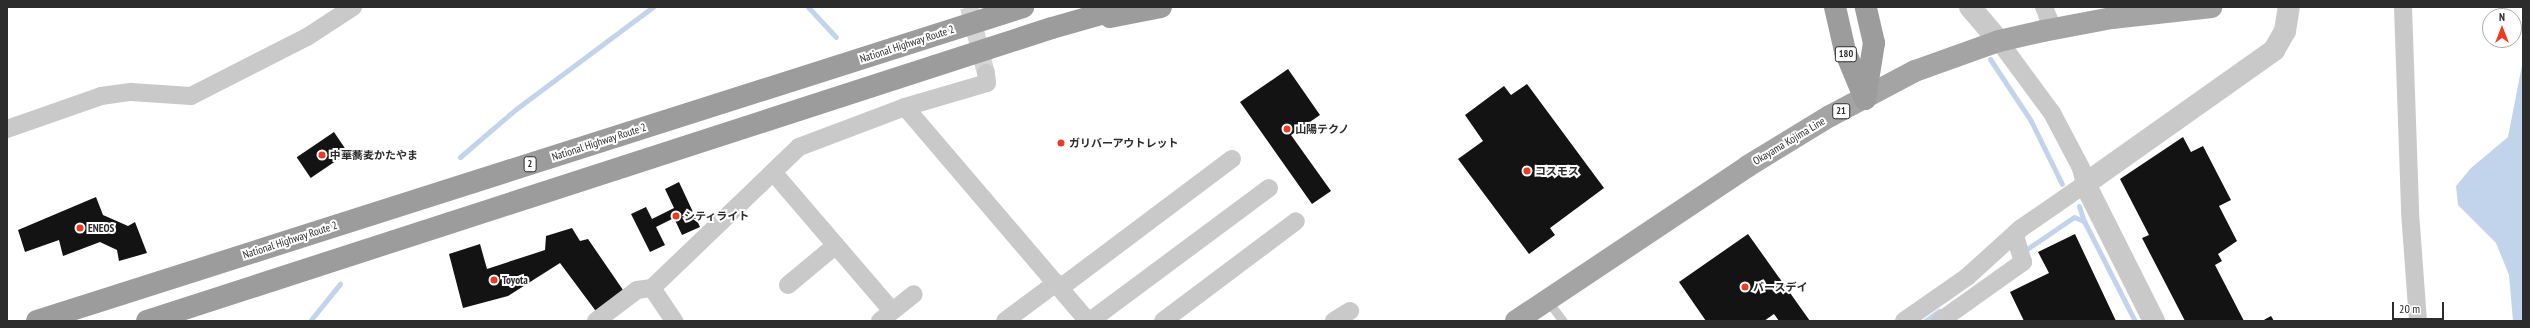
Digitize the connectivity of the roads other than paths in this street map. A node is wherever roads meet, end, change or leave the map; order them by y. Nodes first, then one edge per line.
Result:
1 (353, 7) edge
2 (1023, 7) edge
3 (1124, 7) edge
4 (1161, 7) edge
5 (1835, 7) edge
6 (1866, 7) edge
7 (1970, 7) edge
8 (2044, 7) edge
9 (2211, 7) edge
10 (2289, 7) edge
11 (2403, 7) edge
12 (2184, 8) edge
13 (1052, 28) junction
14 (2053, 29) junction
15 (1999, 41) junction
16 (986, 73) dead end
17 (1865, 98) junction
18 (905, 108) junction
19 (7, 129) edge
20 (1232, 159) dead end
21 (773, 172) junction
22 (2085, 184) junction
23 (1269, 188) dead end
24 (1296, 221) dead end
25 (836, 245) junction
26 (2019, 247) junction
27 (788, 285) dead end
28 (1053, 287) junction
29 (652, 288) junction
30 (914, 294) dead end
31 (1547, 300) junction
32 (1350, 311) dead end
33 (886, 316) edge
34 (37, 321) edge
35 (147, 321) edge
36 (596, 321) edge
37 (674, 321) edge
38 (1005, 321) edge
39 (1089, 321) edge
40 (1163, 321) edge
41 (1334, 321) edge
42 (1516, 321) edge
43 (1563, 321) edge
44 (1904, 321) edge
45 (1940, 321) edge
46 (2154, 321) edge
47 (2418, 321) edge

1 - 19 street
2 - 34 highway, National Highway Route 2 / 2
3 - 13 highway
4 - 13 highway
5 - 17 highway, 180
6 - 17 highway, 180
7 - 15 street
8 - 14 street
9 - 12 main road, Okayama Kojima Line / 21
10 - 22 street
11 - 47 street
12 - 14 main road, Okayama Kojima Line / 21
13 - 35 highway
14 - 15 main road, Okayama Kojima Line / 21
15 - 17 main road, Okayama Kojima Line / 21
15 - 22 street
16 - 18 street
17 - 31 main road, Okayama Kojima Line / 21
18 - 21 street
18 - 28 street
20 - 28 street
21 - 25 street
21 - 29 street
22 - 26 street
22 - 46 street
23 - 39 street
24 - 40 street
25 - 27 street
25 - 33 street
26 - 44 street
26 - 45 street
28 - 38 street
28 - 39 street
29 - 36 street
29 - 37 street
30 - 33 street
31 - 42 main road, Okayama Kojima Line / 21
31 - 43 lane
32 - 41 street

